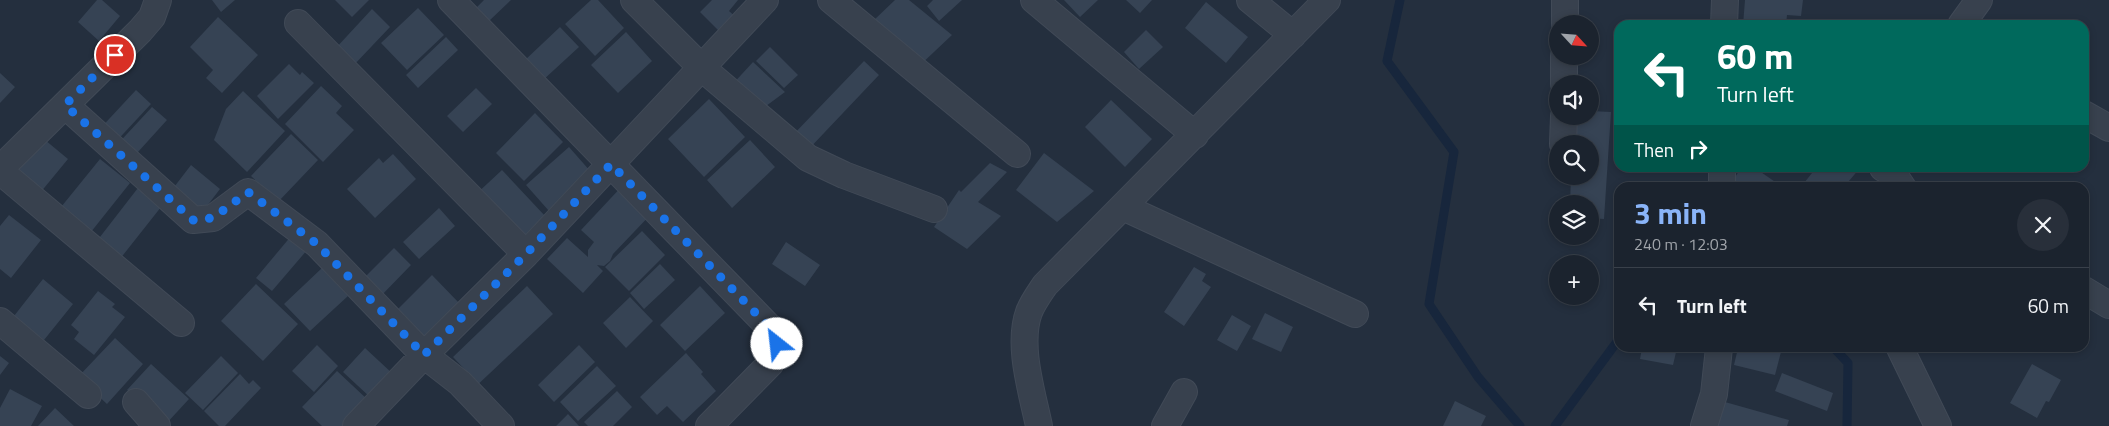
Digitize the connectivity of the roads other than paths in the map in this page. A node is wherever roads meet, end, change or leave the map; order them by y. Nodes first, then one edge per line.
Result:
1 (158, 0) edge
2 (451, 0) edge
3 (634, 0) edge
4 (765, 0) edge
5 (831, 0) edge
6 (1034, 0) edge
7 (1250, 0) edge
8 (1327, 0) edge
9 (1565, 0) edge
10 (1725, 0) edge
11 (1979, 0) edge
12 (1565, 15) edge
13 (1724, 20) edge
14 (1965, 20) edge
15 (298, 23) dead end
16 (1293, 35) junction
17 (702, 68) junction
18 (65, 105) junction
19 (2089, 117) edge
20 (2109, 128) edge
21 (1195, 135) junction
22 (1017, 154) dead end
23 (611, 164) junction
24 (0, 170) edge
25 (1891, 172) edge
26 (1899, 182) edge
27 (1123, 207) junction
28 (934, 209) dead end
29 (526, 254) junction
30 (2089, 293) edge
31 (2109, 305) edge
32 (1355, 314) dead end
33 (0, 322) edge
34 (181, 323) dead end
35 (1719, 352) edge
36 (1902, 352) edge
37 (424, 355) junction
38 (1184, 392) dead end
39 (88, 395) dead end
40 (136, 402) dead end
41 (157, 426) edge
42 (356, 426) edge
43 (501, 426) edge
44 (709, 426) edge
45 (1039, 426) edge
46 (1165, 426) edge
47 (1704, 426) edge
48 (1938, 426) edge

1 - 18 street
2 - 23 street
3 - 17 street
4 - 17 street
5 - 22 street
6 - 21 street
7 - 16 street
8 - 16 street
9 - 12 street
10 - 13 street
11 - 14 street
15 - 29 street
16 - 21 street
17 - 23 street
17 - 28 street
18 - 24 street
18 - 37 street
19 - 20 street
21 - 27 street
23 - 29 street
23 - 44 street
24 - 34 street
25 - 26 street
27 - 32 street
27 - 45 street
29 - 37 street
30 - 31 street
33 - 39 street
35 - 47 street
36 - 48 street
37 - 42 street
37 - 43 street
38 - 46 street
40 - 41 street

